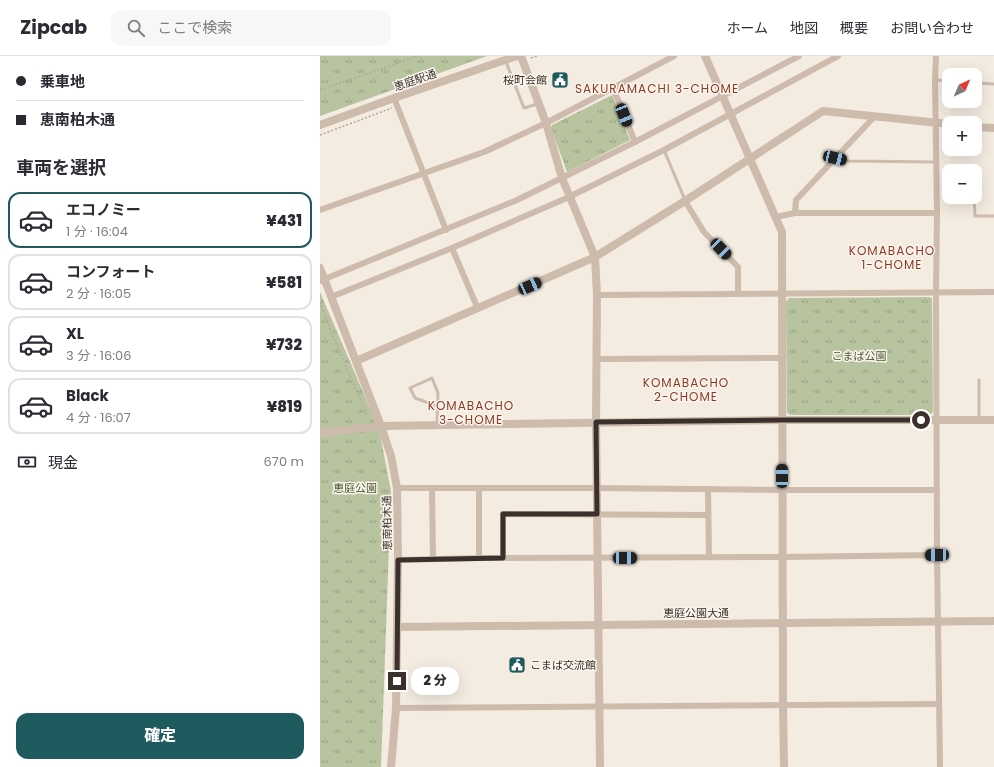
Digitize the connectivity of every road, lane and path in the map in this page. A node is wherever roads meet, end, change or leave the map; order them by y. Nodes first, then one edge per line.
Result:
1 (418, 56) edge
2 (517, 56) edge
3 (521, 56) edge
4 (674, 56) edge
5 (705, 56) edge
6 (799, 56) edge
7 (838, 56) edge
8 (936, 56) edge
9 (505, 60) junction
10 (935, 80) junction
11 (942, 80) edge
12 (982, 83) edge
13 (994, 84) edge
14 (613, 88) junction
15 (320, 90) edge
16 (722, 96) junction
17 (394, 98) junction
18 (539, 103) junction
19 (731, 114) junction
20 (874, 117) junction
21 (322, 122) edge
22 (546, 123) junction
23 (936, 123) junction
24 (942, 123) edge
25 (982, 127) edge
26 (994, 128) edge
27 (635, 142) junction
28 (664, 150) junction
29 (751, 158) junction
30 (835, 158) junction
31 (936, 162) junction
32 (422, 173) junction
33 (562, 178) junction
34 (570, 197) junction
35 (685, 201) junction
36 (974, 204) edge
37 (320, 210) edge
38 (795, 213) junction
39 (937, 213) junction
40 (994, 216) edge
41 (776, 217) junction
42 (446, 230) junction
43 (452, 248) junction
44 (596, 257) junction
45 (320, 268) edge
46 (322, 280) edge
47 (994, 292) edge
48 (936, 293) junction
49 (738, 294) junction
50 (782, 294) junction
51 (597, 295) junction
52 (331, 297) junction
53 (320, 302) edge
54 (478, 309) junction
55 (782, 358) junction
56 (597, 360) junction
57 (356, 361) junction
58 (979, 380) dead end
59 (437, 406) junction
60 (370, 420) dead end
61 (782, 420) junction
62 (936, 420) junction
63 (979, 420) junction
64 (994, 420) edge
65 (596, 422) junction
66 (437, 425) junction
67 (381, 426) junction
68 (320, 433) edge
69 (397, 488) junction
70 (432, 488) junction
71 (479, 488) junction
72 (597, 488) junction
73 (708, 489) junction
74 (782, 490) junction
75 (937, 490) junction
76 (597, 514) junction
77 (708, 515) junction
78 (937, 555) junction
79 (710, 557) junction
80 (783, 557) junction
81 (479, 558) junction
82 (503, 558) junction
83 (597, 558) junction
84 (433, 559) junction
85 (398, 560) junction
86 (994, 621) edge
87 (938, 622) junction
88 (599, 624) junction
89 (783, 624) junction
90 (398, 627) junction
91 (783, 704) junction
92 (938, 704) junction
93 (600, 706) junction
94 (396, 708) junction
95 (391, 767) edge
96 (600, 767) edge
97 (784, 767) edge
98 (940, 767) edge

1 - 15 path
2 - 9 street, 恵庭駅通
3 - 18 street
4 - 14 street
5 - 16 street
6 - 16 street
7 - 19 street
8 - 10 street
9 - 17 street, 恵庭駅通
9 - 18 lane
10 - 11 lane
10 - 23 street
12 - 13 lane
14 - 22 street
14 - 27 street
16 - 19 street
16 - 27 street
17 - 21 street, 恵庭駅通
17 - 32 street
18 - 22 street
19 - 28 street
19 - 29 street
20 - 23 street
20 - 29 street
20 - 30 street
22 - 32 street
22 - 33 street
23 - 24 street
23 - 31 street
25 - 26 street
27 - 33 street
28 - 34 street
28 - 35 lane
29 - 35 street
29 - 41 street
30 - 31 lane
30 - 38 street
31 - 39 street
32 - 37 street
32 - 42 street
33 - 34 street
33 - 42 street
34 - 43 street
34 - 44 street
35 - 44 street
35 - 49 street
36 - 40 lane
38 - 39 street
38 - 41 street
39 - 48 street
41 - 50 street
42 - 46 street
43 - 52 street
43 - 54 street
44 - 51 street
44 - 54 street
45 - 46 street, 恵南柏木通
46 - 52 street, 恵南柏木通
47 - 48 street
48 - 50 street
48 - 62 street
49 - 50 street
49 - 51 street
50 - 55 street
51 - 56 street
52 - 57 street, 恵南柏木通
53 - 60 path
54 - 57 street
55 - 56 street
55 - 61 street
56 - 65 street
57 - 67 street, 恵南柏木通
58 - 63 lane
59 - 59 lane
59 - 66 lane
61 - 62 street
61 - 65 street
61 - 74 street
62 - 63 street
62 - 75 street
63 - 64 street
65 - 66 street
65 - 72 street
66 - 67 street
67 - 68 street
67 - 69 street, 恵南柏木通
69 - 70 street
69 - 85 street, 恵南柏木通
70 - 71 street
70 - 84 street
71 - 72 street
71 - 81 street
72 - 73 street
72 - 76 street
73 - 74 street
73 - 77 street
74 - 75 street
74 - 80 street
75 - 78 street
76 - 77 street
76 - 82 street
76 - 83 street
77 - 79 street
78 - 80 street
78 - 87 street
79 - 80 street
79 - 83 street
80 - 89 street
81 - 82 street
81 - 84 street
82 - 83 street
83 - 88 street
84 - 85 street
85 - 90 street, 恵南柏木通
86 - 87 street, 恵庭公園大通
87 - 89 street, 恵庭公園大通
87 - 92 street
88 - 89 street, 恵庭公園大通
88 - 90 street, 恵庭公園大通
88 - 93 street
89 - 91 street
90 - 94 street, 恵南柏木通
91 - 92 street
91 - 93 street
91 - 97 street
92 - 98 street
93 - 94 street
93 - 96 street
94 - 95 street, 恵南柏木通

